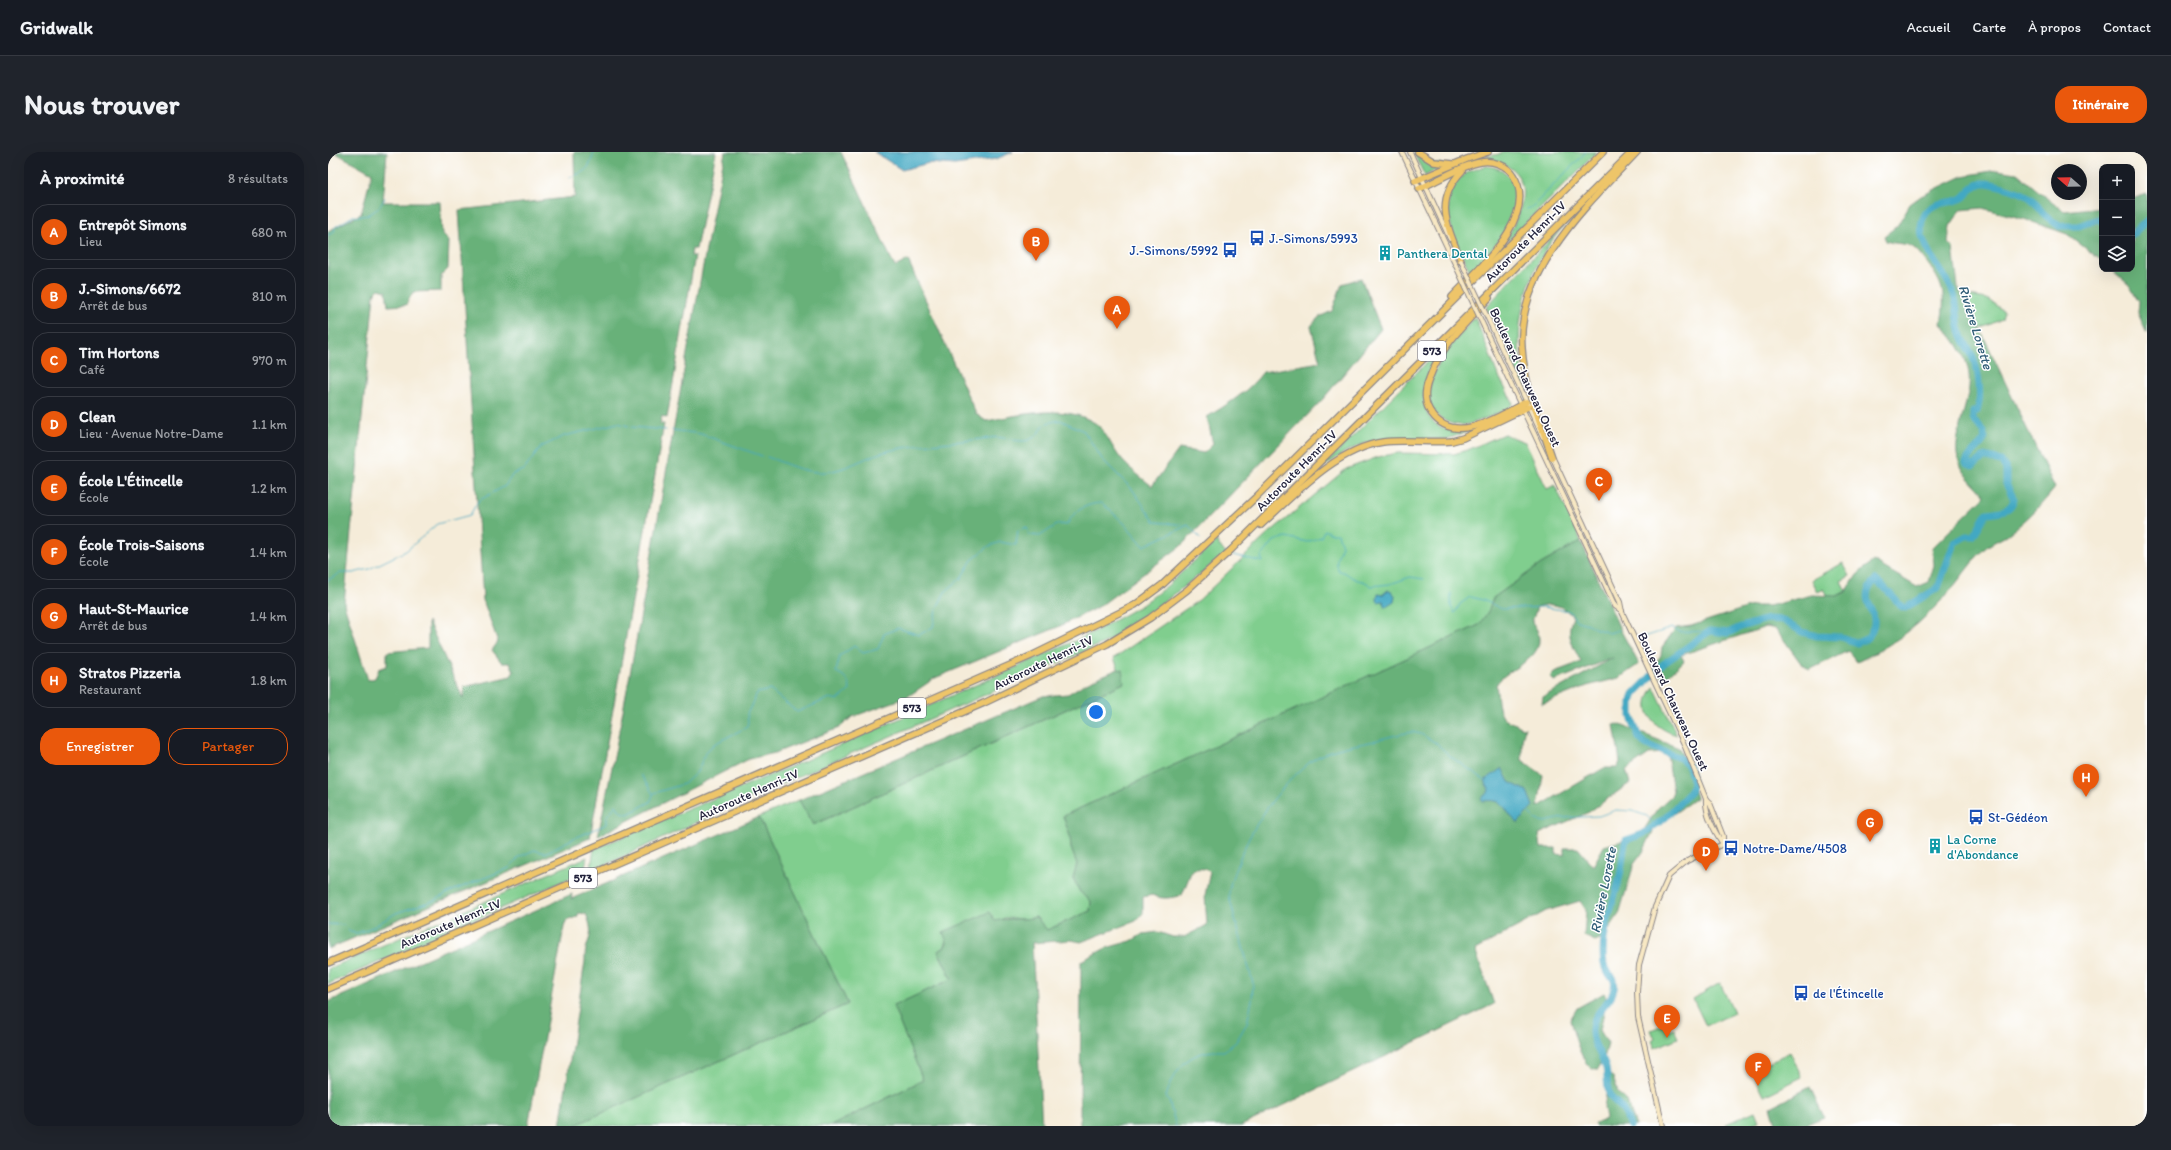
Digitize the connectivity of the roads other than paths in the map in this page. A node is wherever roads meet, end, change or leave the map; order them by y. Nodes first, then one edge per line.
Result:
1 (1402, 152) edge
2 (1410, 152) edge
3 (1418, 152) edge
4 (1488, 152) edge
5 (1603, 152) edge
6 (1632, 152) edge
7 (1637, 152) edge
8 (1455, 164) junction
9 (1465, 168) junction
10 (1422, 178) junction
11 (1415, 181) junction
12 (1425, 186) junction
13 (1419, 189) junction
14 (1564, 218) junction
15 (1461, 261) junction
16 (1418, 336) junction
17 (1524, 406) junction
18 (1552, 457) junction
19 (1232, 550) junction
20 (1622, 612) junction
21 (328, 962) edge
22 (328, 989) edge
23 (1663, 1126) edge

1 - 11 main road, Boulevard Chauveau Ouest
2 - 10 main road, Boulevard Chauveau Ouest
3 - 8 highway
4 - 8 highway
5 - 16 highway, Autoroute Henri-IV / 573
6 - 14 highway, Autoroute Henri-IV / 573
7 - 18 highway
8 - 10 highway
9 - 12 highway
9 - 15 highway
9 - 16 highway
10 - 11 highway
10 - 12 main road, Boulevard Chauveau Ouest
11 - 13 main road, Boulevard Chauveau Ouest
12 - 13 highway
12 - 15 main road, Boulevard Chauveau Ouest
13 - 17 main road, Boulevard Chauveau Ouest, bridge
14 - 17 highway
14 - 19 highway, Autoroute Henri-IV / 573
15 - 17 main road, Boulevard Chauveau Ouest, bridge
16 - 21 highway, Autoroute Henri-IV / 573
17 - 18 main road, Boulevard Chauveau Ouest
17 - 19 highway
17 - 20 main road, Boulevard Chauveau Ouest
18 - 20 main road, Boulevard Chauveau Ouest
19 - 22 highway, Autoroute Henri-IV / 573
20 - 23 main road, Boulevard Chauveau Ouest

